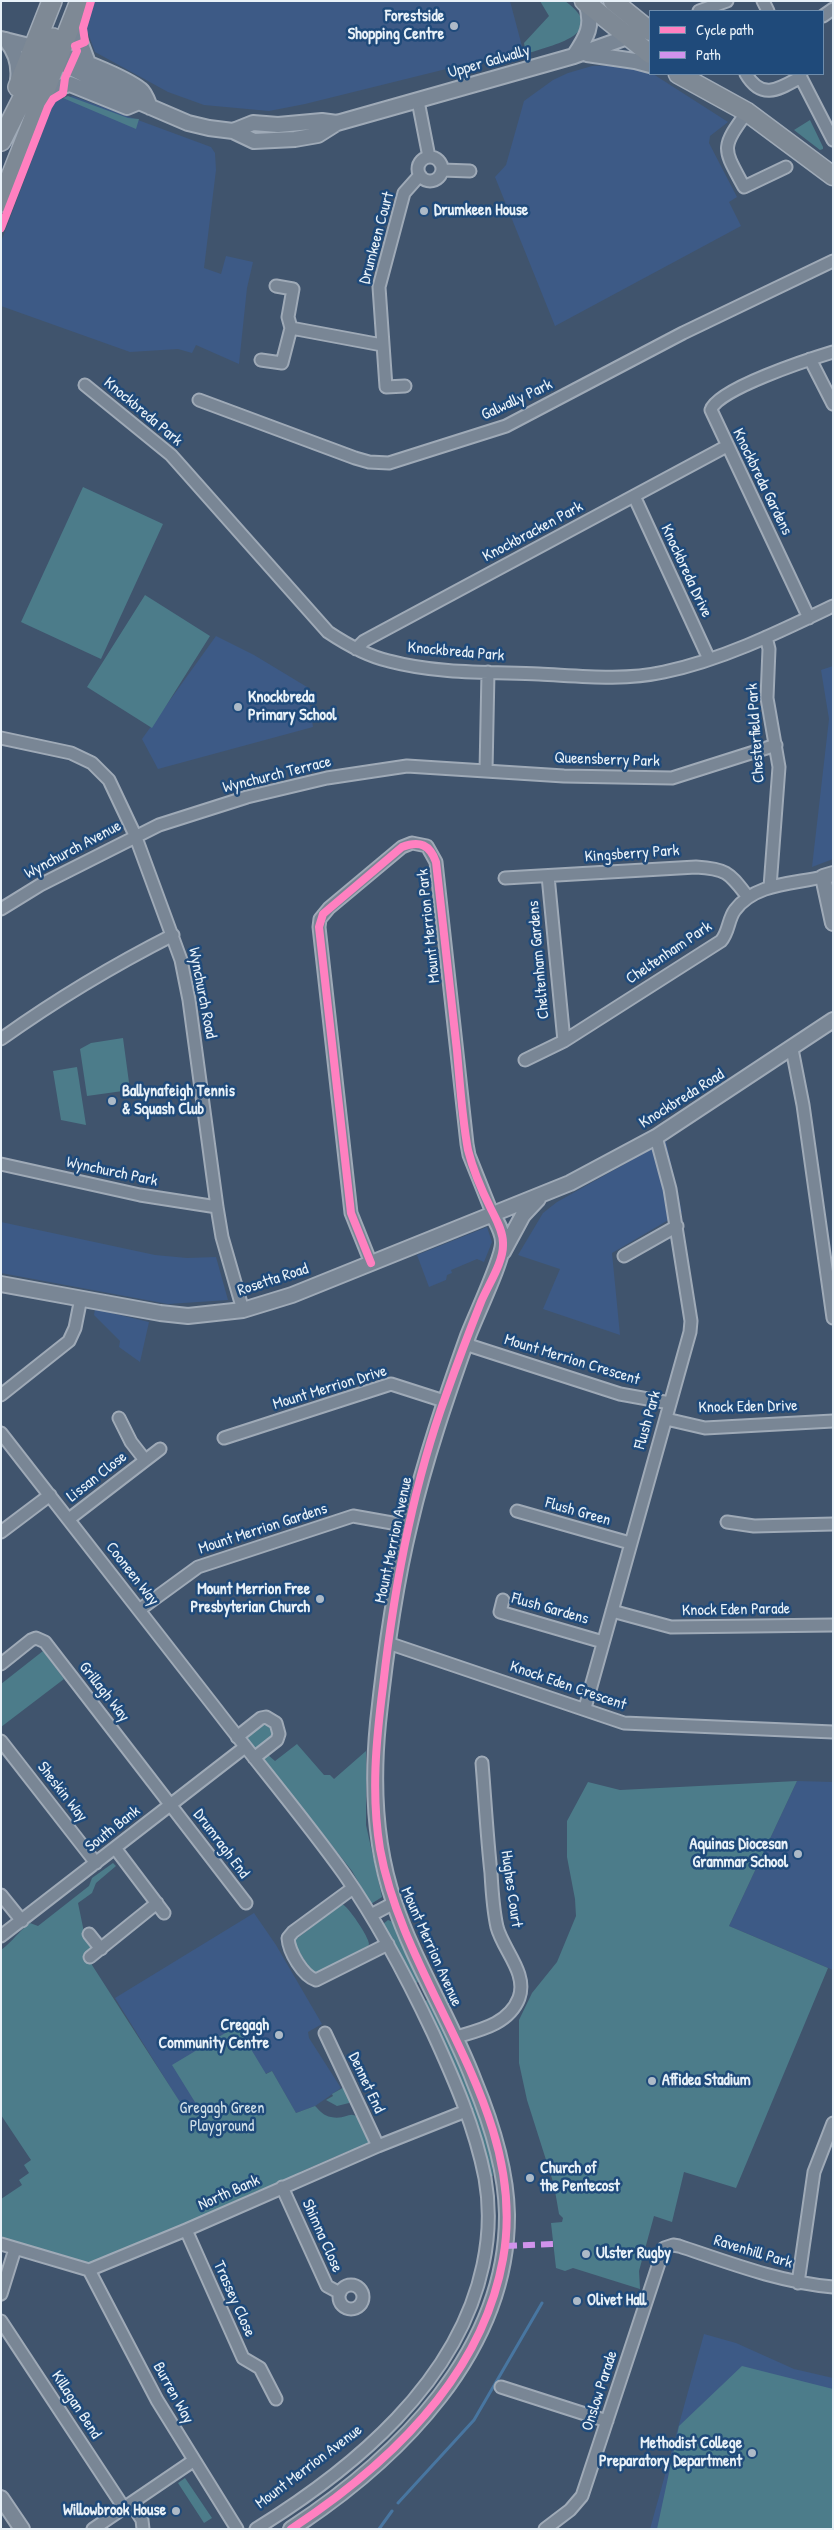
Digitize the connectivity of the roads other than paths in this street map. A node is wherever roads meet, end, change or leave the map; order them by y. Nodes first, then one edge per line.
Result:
1 (52, 1) edge
2 (613, 1) edge
3 (727, 1) edge
4 (590, 2) edge
5 (76, 5) edge
6 (702, 10) edge
7 (649, 30) edge
8 (649, 31) edge
9 (628, 38) junction
10 (3, 39) edge
11 (649, 53) edge
12 (579, 54) junction
13 (49, 55) junction
14 (88, 64) junction
15 (649, 65) edge
16 (681, 75) edge
17 (690, 75) edge
18 (747, 75) edge
19 (800, 75) edge
20 (704, 82) edge
21 (14, 96) junction
22 (43, 96) junction
23 (418, 101) junction
24 (144, 104) junction
25 (743, 110) junction
26 (1, 132) edge
27 (833, 140) edge
28 (1, 142) edge
29 (429, 157) junction
30 (786, 167) dead end
31 (442, 170) junction
32 (470, 170) dead end
33 (420, 175) junction
34 (833, 176) edge
35 (1, 202) edge
36 (833, 261) edge
37 (276, 286) dead end
38 (291, 328) junction
39 (382, 345) junction
40 (833, 352) edge
41 (810, 359) junction
42 (261, 360) dead end
43 (85, 385) dead end
44 (405, 386) dead end
45 (199, 400) dead end
46 (833, 404) edge
47 (727, 446) junction
48 (634, 496) junction
49 (833, 606) edge
50 (809, 618) junction
51 (766, 637) junction
52 (356, 649) junction
53 (709, 659) junction
54 (488, 672) junction
55 (1, 738) edge
56 (776, 745) junction
57 (432, 767) joint
58 (486, 771) junction
59 (135, 835) junction
60 (828, 875) edge
61 (548, 876) junction
62 (505, 878) dead end
63 (770, 887) junction
64 (748, 897) junction
65 (1, 909) edge
66 (833, 923) edge
67 (173, 935) junction
68 (833, 1020) edge
69 (1, 1039) edge
70 (564, 1041) junction
71 (792, 1049) junction
72 (525, 1060) dead end
73 (656, 1137) junction
74 (1, 1164) edge
75 (542, 1196) junction
76 (217, 1207) junction
77 (493, 1214) junction
78 (677, 1226) junction
79 (502, 1254) junction
80 (624, 1256) dead end
81 (372, 1263) junction
82 (1, 1284) edge
83 (81, 1298) junction
84 (243, 1310) junction
85 (833, 1318) edge
86 (465, 1344) junction
87 (1, 1395) edge
88 (444, 1401) junction
89 (670, 1403) junction
90 (119, 1418) dead end
91 (666, 1419) junction
92 (833, 1421) edge
93 (1, 1433) edge
94 (224, 1438) dead end
95 (160, 1449) dead end
96 (146, 1460) junction
97 (50, 1495) junction
98 (517, 1511) dead end
99 (69, 1519) junction
100 (727, 1522) dead end
101 (833, 1524) edge
102 (409, 1526) junction
103 (1, 1532) edge
104 (630, 1543) junction
105 (503, 1600) dead end
106 (139, 1610) junction
107 (612, 1611) junction
108 (833, 1625) edge
109 (603, 1642) junction
110 (388, 1643) junction
111 (1, 1664) edge
112 (585, 1708) junction
113 (833, 1732) edge
114 (237, 1737) junction
115 (1, 1741) edge
116 (245, 1747) junction
117 (254, 1758) junction
118 (482, 1763) dead end
119 (171, 1804) junction
120 (114, 1848) junction
121 (96, 1863) junction
122 (353, 1888) junction
123 (1, 1894) edge
124 (246, 1903) dead end
125 (394, 1903) junction
126 (371, 1915) junction
127 (22, 1920) junction
128 (89, 1934) dead end
129 (1, 1936) edge
130 (388, 1944) junction
131 (101, 1949) junction
132 (90, 1957) dead end
133 (325, 2033) dead end
134 (456, 2037) junction
135 (466, 2111) junction
136 (833, 2123) edge
137 (378, 2146) junction
138 (282, 2187) junction
139 (186, 2230) junction
140 (1, 2244) edge
141 (664, 2248) joint
142 (15, 2249) junction
143 (89, 2270) junction
144 (798, 2283) junction
145 (833, 2287) edge
146 (340, 2292) dead end
147 (1, 2294) edge
148 (1, 2321) edge
149 (501, 2387) dead end
150 (276, 2400) dead end
151 (607, 2421) junction
152 (193, 2461) junction
153 (1, 2498) edge
154 (128, 2505) junction
155 (22, 2529) edge
156 (92, 2529) edge
157 (143, 2529) edge
158 (237, 2529) edge
159 (256, 2529) edge
160 (290, 2529) edge
161 (545, 2529) edge

1 - 13 highway
2 - 7 main road
3 - 6 street
4 - 9 main road
4 - 12 street
5 - 13 highway
5 - 14 street
8 - 9 street, Upper Galwally
9 - 11 main road
9 - 12 street, Upper Galwally
10 - 13 street
10 - 21 street
12 - 15 street
12 - 23 street, Upper Galwally
13 - 14 street
13 - 21 highway
13 - 22 highway
13 - 24 street, Upper Galwally
13 - 28 highway
14 - 24 street
16 - 20 main road
17 - 20 main road
18 - 19 street
19 - 27 street
20 - 25 main road
21 - 26 highway
22 - 24 street
22 - 35 highway
23 - 24 street, Upper Galwally
23 - 29 street
25 - 30 street
25 - 34 main road
29 - 31 street
29 - 33 street
31 - 32 street
31 - 33 street
33 - 39 street, Drumkeen Court
36 - 45 street, Galwally Park
37 - 38 street
38 - 39 street
38 - 42 street
39 - 44 street, Drumkeen Court
40 - 41 street
41 - 46 street
41 - 47 street, Knockbreda Gardens
43 - 52 street, Knockbreda Park
47 - 48 street, Knockbracken Park
47 - 50 street, Knockbreda Gardens
48 - 52 street, Knockbracken Park
48 - 53 street, Knockbreda Drive
49 - 50 street, Knockbreda Park
50 - 51 street, Knockbreda Park
51 - 53 street, Knockbreda Park
51 - 56 street, Chesterfield Park
52 - 54 street, Knockbreda Park
53 - 54 street, Knockbreda Park
54 - 58 street
55 - 59 street, Wynchurch Road
56 - 58 street, Queensberry Park
56 - 63 street, Chesterfield Park
57 - 58 street, Queensberry Park
57 - 59 street, Wynchurch Terrace
59 - 65 street, Wynchurch Avenue
59 - 67 street, Wynchurch Road
60 - 63 street, Cheltenham Park
60 - 66 street
61 - 62 street, Kingsberry Park
61 - 64 street, Kingsberry Park
61 - 70 street, Cheltenham Gardens
63 - 64 street, Cheltenham Park
64 - 70 street, Cheltenham Park
67 - 69 street
67 - 76 street, Wynchurch Road
68 - 71 street, Knockbreda Road
70 - 72 street, Cheltenham Park
71 - 73 street, Knockbreda Road
71 - 85 street
73 - 75 street, Knockbreda Road
73 - 78 street, Flush Park
74 - 76 street, Wynchurch Park
75 - 77 street, Rosetta Road
75 - 79 street
76 - 84 street, Wynchurch Road
77 - 79 street, Mount Merrion Avenue
77 - 81 street, Rosetta Road
77 - 81 street, Mount Merrion Park
78 - 80 street
78 - 89 street, Flush Park
79 - 86 street, Mount Merrion Avenue
81 - 84 street, Rosetta Road
82 - 83 street, Rosetta Road
83 - 84 street, Rosetta Road
83 - 87 street
86 - 88 street, Mount Merrion Avenue
86 - 89 street, Mount Merrion Crescent
88 - 94 street, Mount Merrion Drive
88 - 102 street, Mount Merrion Avenue
89 - 91 street, Flush Park
90 - 96 street, Lissan Close
91 - 92 street, Knock Eden Drive
91 - 104 street, Flush Park
93 - 97 street, Cooneen Way
95 - 96 street, Lissan Close
96 - 99 street, Lissan Close
97 - 99 street, Cooneen Way
97 - 103 street
98 - 104 street, Flush Green
99 - 106 street, Cooneen Way
100 - 101 street
102 - 106 street, Mount Merrion Gardens
102 - 110 street, Mount Merrion Avenue
104 - 107 street, Flush Park
105 - 109 street, Flush Gardens
106 - 114 street, Cooneen Way
107 - 108 street, Knock Eden Parade
107 - 109 street, Flush Park
109 - 112 street, Flush Park
110 - 112 street, Knock Eden Crescent
110 - 125 street, Mount Merrion Avenue
111 - 119 street, Grillagh Way
112 - 113 street, Knock Eden Crescent
114 - 116 street, Cooneen Way
114 - 117 street
115 - 121 street, Sheskin Way
116 - 117 street, Cooneen Way
116 - 119 street, South Bank
117 - 122 street, Cooneen Way
118 - 134 street, Hughes Court
119 - 120 street, South Bank
119 - 124 street, Drumragh End
120 - 121 street, South Bank
120 - 131 street
121 - 127 street, South Bank
122 - 126 street, Cooneen Way
122 - 130 street
123 - 127 street
125 - 126 street
125 - 134 street, Mount Merrion Avenue
126 - 130 street, Mount Merrion Avenue
127 - 129 street, South Bank
128 - 131 street
130 - 135 street, Mount Merrion Avenue
131 - 132 street
133 - 137 street, Dennet End
134 - 160 street, Mount Merrion Avenue
135 - 137 street, North Bank
135 - 159 street, Mount Merrion Avenue
136 - 144 street
137 - 138 street, North Bank
138 - 139 street, North Bank
138 - 146 street, Shimna Close
139 - 143 street, North Bank
139 - 150 street, Trassey Close
140 - 142 street
141 - 144 street, Ravenhill Park
141 - 151 street, Onslow Parade
142 - 143 street
142 - 147 street
143 - 152 street, Burren Way
144 - 145 street, Ravenhill Park
148 - 154 street, Killagan Bend
149 - 151 street
151 - 161 street, Onslow Parade
152 - 154 street
152 - 158 street, Burren Way
153 - 155 street
154 - 156 street
154 - 157 street, Killagan Bend

